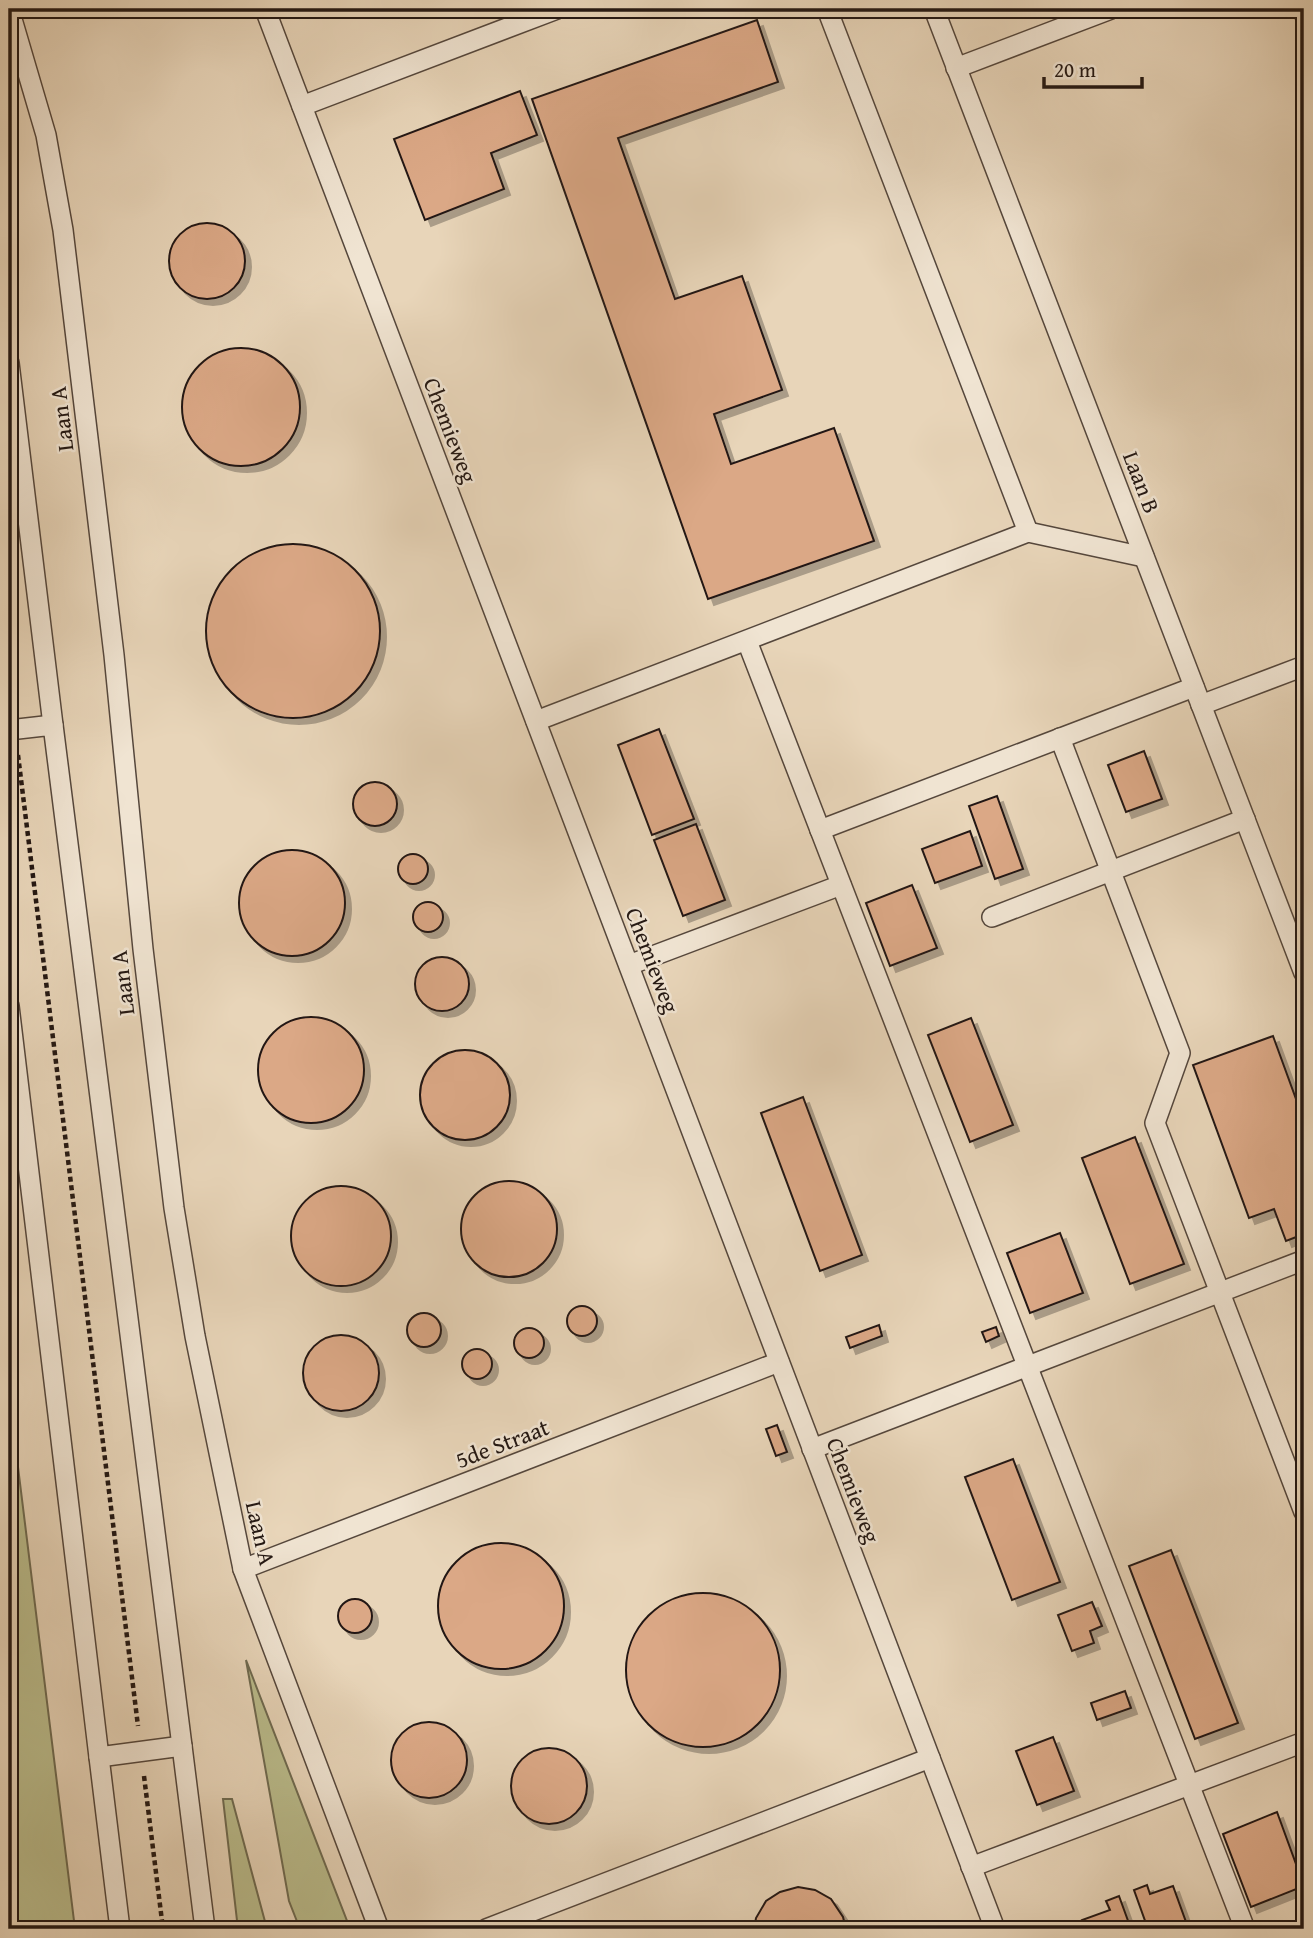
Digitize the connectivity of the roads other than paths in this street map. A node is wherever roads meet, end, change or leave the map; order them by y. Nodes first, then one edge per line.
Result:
1 (9, 9) edge
2 (265, 9) edge
3 (557, 9) edge
4 (827, 9) edge
5 (933, 9) edge
6 (1111, 9) edge
7 (1302, 9) edge
8 (1304, 14) edge
9 (956, 68) junction
10 (302, 106) junction
11 (9, 363) edge
12 (1028, 532) junction
13 (1144, 557) junction
14 (747, 641) junction
15 (1304, 666) edge
16 (1198, 696) junction
17 (536, 721) junction
18 (53, 725) junction
19 (12, 730) edge
20 (1060, 738) junction
21 (1245, 819) junction
22 (820, 830) junction
23 (1111, 871) junction
24 (841, 885) junction
25 (992, 917) dead end
26 (629, 965) junction
27 (1304, 973) edge
28 (9, 1006) edge
29 (1304, 1260) edge
30 (1220, 1293) junction
31 (779, 1362) junction
32 (1027, 1366) junction
33 (812, 1449) junction
34 (1304, 1512) edge
35 (243, 1569) junction
36 (1304, 1742) edge
37 (182, 1746) junction
38 (99, 1757) junction
39 (930, 1758) junction
40 (1189, 1785) junction
41 (971, 1867) junction
42 (120, 1929) edge
43 (205, 1929) edge
44 (379, 1929) edge
45 (486, 1929) edge
46 (995, 1929) edge
47 (1245, 1929) edge

1 - 35 lane, Laan A
2 - 10 lane, Chemieweg
3 - 10 lane
4 - 12 lane
5 - 9 lane, Laan B
6 - 9 lane
7 - 8 lane
9 - 13 lane, Laan B
10 - 17 lane, Chemieweg
11 - 18 lane
12 - 13 lane
12 - 14 lane
13 - 16 lane, Laan B
14 - 17 lane
14 - 22 lane
15 - 16 lane
16 - 20 lane
16 - 21 lane, Laan B
17 - 26 lane, Chemieweg
18 - 19 lane
18 - 37 lane
20 - 22 lane
20 - 23 lane
21 - 23 lane
21 - 27 lane, Laan B
22 - 24 lane
23 - 25 lane
23 - 30 lane
24 - 26 lane
24 - 32 lane
26 - 31 lane, Chemieweg
28 - 38 lane
29 - 30 lane
30 - 32 lane
30 - 34 lane
31 - 33 lane, Chemieweg
31 - 35 lane, 5de Straat
32 - 33 lane
32 - 40 lane
33 - 39 lane, Chemieweg
35 - 44 lane, Laan A
36 - 40 lane
37 - 38 lane
37 - 43 lane
38 - 42 lane
39 - 41 lane, Chemieweg
39 - 45 lane
40 - 41 lane
40 - 47 lane
41 - 46 lane, Chemieweg

